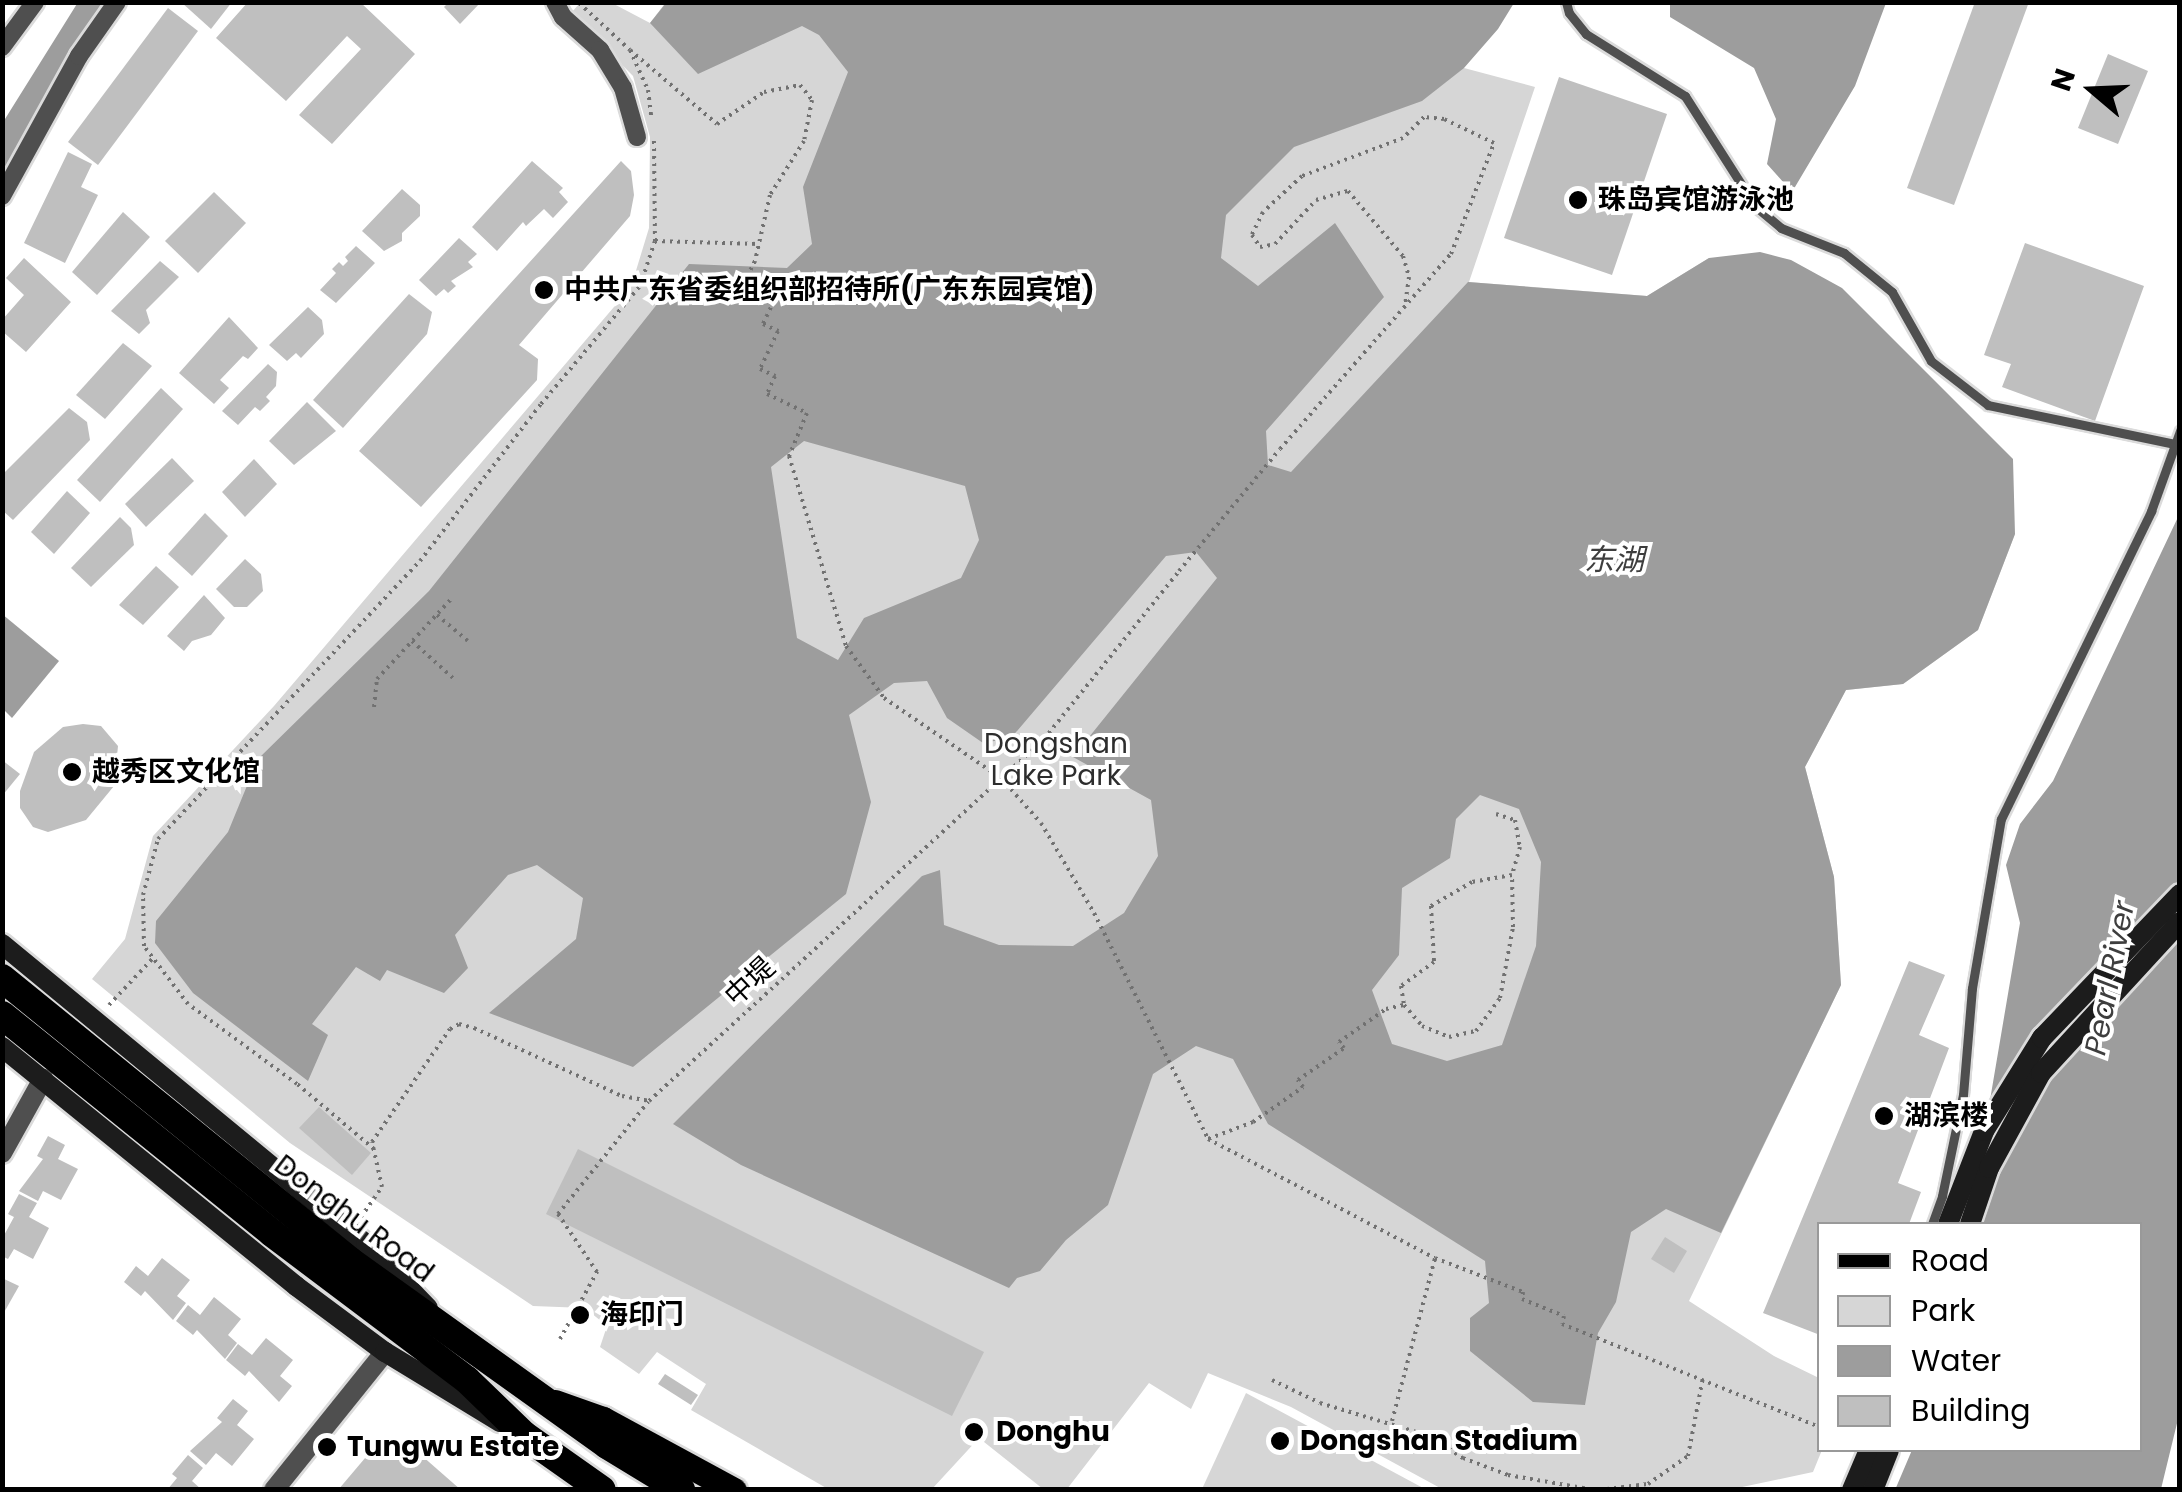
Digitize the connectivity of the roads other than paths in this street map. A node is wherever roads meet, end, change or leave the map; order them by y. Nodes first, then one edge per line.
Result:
1 (34, 2) edge
2 (117, 2) edge
3 (555, 2) edge
4 (1566, 2) edge
5 (2, 46) edge
6 (646, 136) road end
7 (2, 196) edge
8 (2180, 431) edge
9 (2174, 444) junction
10 (2180, 894) edge
11 (2180, 922) edge
12 (2, 944) edge
13 (2, 978) edge
14 (2, 1015) edge
15 (2, 1046) edge
16 (43, 1080) junction
17 (2, 1153) edge
18 (1932, 1222) edge
19 (1949, 1222) edge
20 (1971, 1222) edge
21 (442, 1325) junction
22 (385, 1352) junction
23 (543, 1398) junction
24 (524, 1435) junction
25 (1867, 1452) edge
26 (1888, 1452) edge
27 (274, 1490) edge
28 (580, 1490) edge
29 (602, 1490) edge
30 (681, 1490) edge
31 (734, 1490) edge
32 (1852, 1490) edge
33 (1873, 1490) edge

1 - 5 street
2 - 7 street
3 - 6 street
4 - 9 lane
8 - 9 lane
9 - 18 lane
10 - 19 main road
11 - 20 main road
12 - 21 main road
13 - 21 highway, Donghu Road
14 - 24 highway
15 - 16 main road
16 - 17 street
16 - 22 main road
21 - 23 highway, Donghu Road
22 - 24 main road
22 - 27 street
23 - 30 highway, Donghu Road
23 - 31 main road
24 - 28 main road
24 - 29 highway
25 - 32 main road
26 - 33 main road

